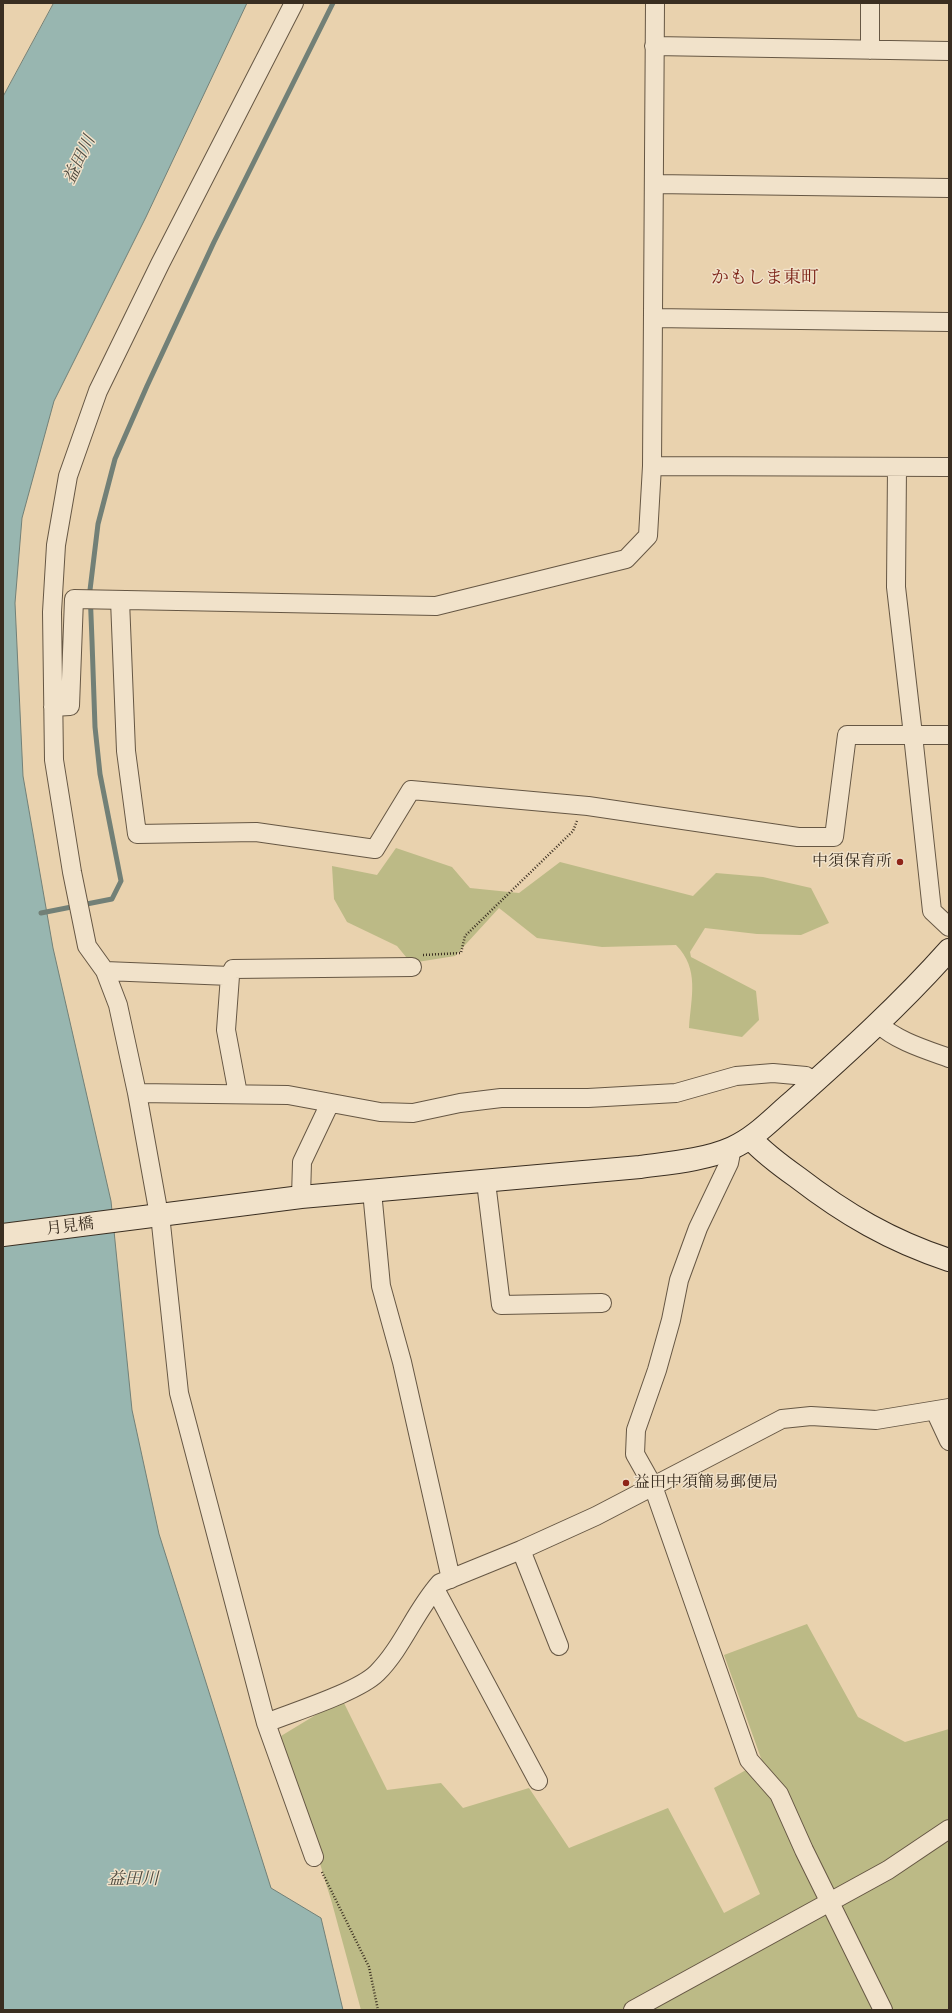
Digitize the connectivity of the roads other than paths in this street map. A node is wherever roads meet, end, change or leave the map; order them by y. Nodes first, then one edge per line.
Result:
1 (294, 3) edge
2 (655, 3) edge
3 (870, 3) edge
4 (654, 46) junction
5 (870, 50) junction
6 (949, 51) edge
7 (654, 184) junction
8 (949, 188) edge
9 (653, 318) junction
10 (949, 322) edge
11 (652, 466) junction
12 (897, 467) junction
13 (949, 467) edge
14 (120, 600) junction
15 (53, 707) junction
16 (913, 734) junction
17 (949, 735) edge
18 (949, 927) edge
19 (949, 950) edge
20 (412, 967) road end
21 (105, 971) junction
22 (230, 976) junction
23 (877, 1023) junction
24 (949, 1058) edge
25 (815, 1081) junction
26 (137, 1092) junction
27 (238, 1094) junction
28 (330, 1103) junction
29 (750, 1138) junction
30 (732, 1148) junction
31 (486, 1182) junction
32 (372, 1191) junction
33 (301, 1197) junction
34 (157, 1204) dead end
35 (161, 1224) dead end
36 (3, 1235) edge
37 (949, 1260) edge
38 (602, 1304) dead end
39 (942, 1409) edge
40 (949, 1441) edge
41 (653, 1486) junction
42 (521, 1550) junction
43 (451, 1579) junction
44 (435, 1588) junction
45 (559, 1646) dead end
46 (266, 1723) junction
47 (538, 1781) dead end
48 (949, 1829) edge
49 (314, 1857) road end
50 (829, 1901) junction
51 (633, 2010) edge
52 (883, 2010) edge

1 - 15 street
2 - 4 street
3 - 5 street
4 - 5 street
4 - 7 street
5 - 6 street
7 - 8 street
7 - 9 street
9 - 10 street
9 - 11 street
11 - 12 street
11 - 14 street
12 - 13 street
12 - 16 street
14 - 15 street
14 - 16 street
15 - 21 street
16 - 17 street
16 - 18 street
19 - 23 street, 月見橋
20 - 22 street
21 - 22 street
21 - 26 street
22 - 27 street
23 - 24 street
23 - 25 street, 月見橋
25 - 28 street
25 - 29 street, 月見橋
26 - 27 street
26 - 34 street
27 - 28 street
28 - 33 street
29 - 30 street, 月見橋
29 - 37 street
30 - 31 street, 月見橋
30 - 41 street
31 - 32 street, 月見橋
31 - 38 street
32 - 33 street, 月見橋
32 - 43 street
33 - 36 street, 月見橋
35 - 46 street
39 - 40 street
39 - 41 street
41 - 42 street
41 - 50 street
42 - 43 street
42 - 45 street
43 - 44 street
44 - 46 street
44 - 47 street
46 - 49 street
48 - 50 street
50 - 51 street
50 - 52 street

